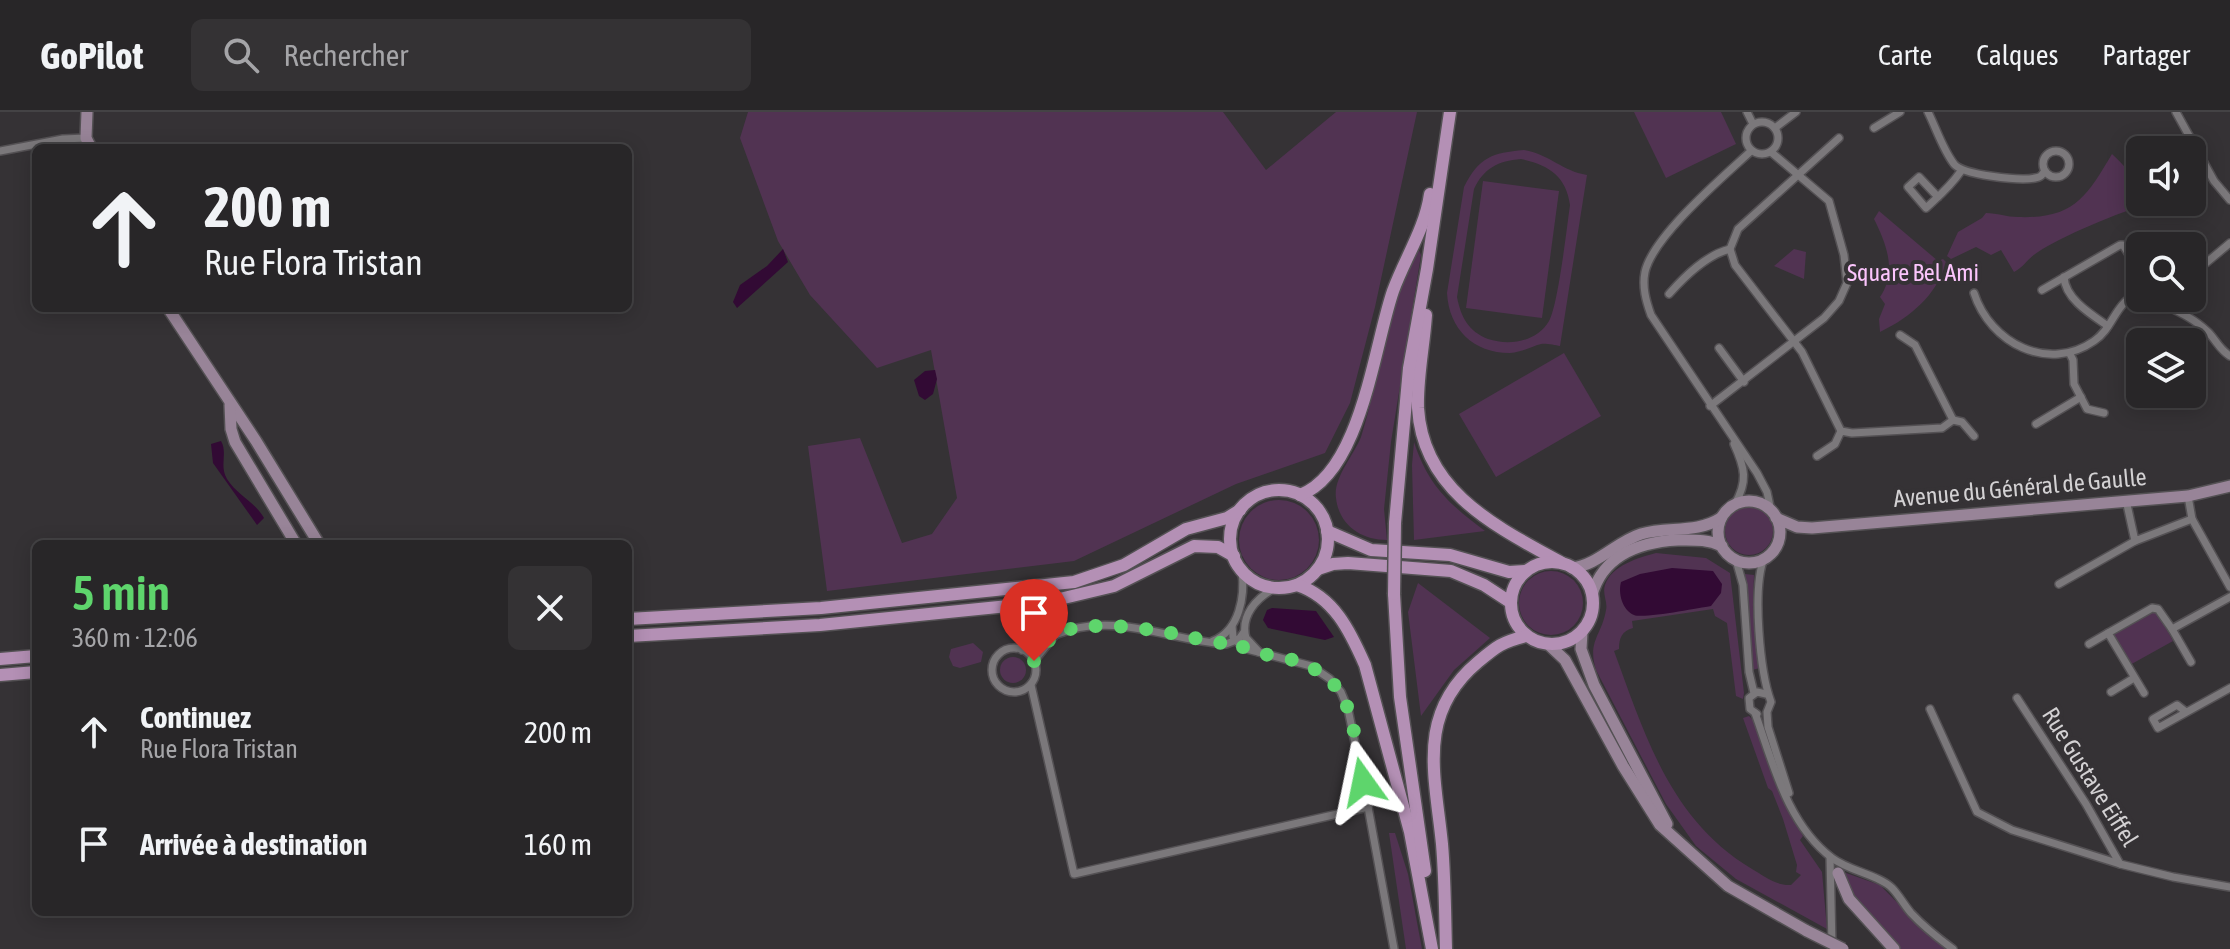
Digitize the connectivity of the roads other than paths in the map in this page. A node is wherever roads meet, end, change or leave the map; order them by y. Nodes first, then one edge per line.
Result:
1 (87, 112) edge
2 (1450, 112) edge
3 (1747, 112) edge
4 (1796, 112) edge
5 (1900, 112) edge
6 (1928, 112) edge
7 (2176, 112) edge
8 (1753, 124) junction
9 (1775, 128) junction
10 (1874, 128) dead end
11 (1446, 137) junction
12 (1839, 138) dead end
13 (88, 143) edge
14 (37, 144) edge
15 (32, 145) edge
16 (0, 151) edge
17 (1751, 151) junction
18 (1771, 152) junction
19 (1961, 171) junction
20 (2045, 171) dead end
21 (1799, 173) junction
22 (1938, 197) dead end
23 (2230, 200) edge
24 (2230, 243) edge
25 (1730, 249) junction
26 (2126, 250) edge
27 (2206, 263) edge
28 (1427, 269) junction
29 (2064, 277) junction
30 (2042, 290) dead end
31 (1974, 293) dead end
32 (1669, 294) dead end
33 (2126, 301) edge
34 (171, 312) edge
35 (2178, 312) edge
36 (2108, 326) junction
37 (1900, 335) dead end
38 (1795, 341) junction
39 (1719, 348) dead end
40 (2070, 354) junction
41 (2230, 356) edge
42 (1744, 382) junction
43 (2081, 397) junction
44 (230, 404) junction
45 (1710, 406) junction
46 (2104, 413) dead end
47 (1953, 420) junction
48 (2036, 424) dead end
49 (1723, 425) junction
50 (1841, 431) junction
51 (1974, 436) dead end
52 (256, 441) junction
53 (240, 451) junction
54 (1817, 456) dead end
55 (2230, 486) edge
56 (1300, 495) junction
57 (2188, 496) junction
58 (2126, 500) junction
59 (1735, 504) junction
60 (1240, 510) junction
61 (1773, 514) junction
62 (1721, 518) junction
63 (2192, 519) junction
64 (1812, 528) junction
65 (1327, 531) junction
66 (294, 540) edge
67 (317, 540) edge
68 (1778, 541) junction
69 (2135, 541) junction
70 (1722, 546) junction
71 (1234, 556) junction
72 (1764, 558) junction
73 (1736, 560) junction
74 (1567, 566) junction
75 (1318, 569) junction
76 (1242, 571) junction
77 (1525, 571) junction
78 (2059, 584) dead end
79 (1297, 585) junction
80 (2230, 587) edge
81 (1275, 588) junction
82 (1592, 595) junction
83 (2230, 597) edge
84 (1510, 602) junction
85 (632, 619) edge
86 (1232, 626) junction
87 (2172, 629) junction
88 (1244, 632) junction
89 (1582, 632) junction
90 (2108, 633) junction
91 (1055, 635) junction
92 (632, 636) edge
93 (1526, 636) junction
94 (1211, 641) junction
95 (1236, 641) junction
96 (2089, 644) dead end
97 (1549, 645) junction
98 (1022, 650) junction
99 (1261, 653) junction
100 (32, 656) edge
101 (0, 659) edge
102 (1034, 661) junction
103 (2191, 662) dead end
104 (32, 672) edge
105 (0, 675) edge
106 (2134, 678) junction
107 (1031, 685) junction
108 (2230, 688) edge
109 (2111, 692) dead end
110 (1754, 693) junction
111 (2144, 693) dead end
112 (1766, 694) junction
113 (2017, 698) dead end
114 (1930, 709) dead end
115 (1767, 712) junction
116 (2186, 712) dead end
117 (1755, 713) junction
118 (1368, 807) junction
119 (1793, 807) junction
120 (1675, 838) junction
121 (1830, 857) junction
122 (2120, 864) junction
123 (1838, 867) junction
124 (1829, 886) junction
125 (2230, 887) edge
126 (1394, 949) edge
127 (1435, 949) edge
128 (1446, 949) edge
129 (1832, 949) edge
130 (1843, 949) edge
131 (1894, 949) edge
132 (1953, 949) edge

1 - 13 main road
2 - 11 main road
3 - 8 street
4 - 9 street
5 - 10 street
6 - 19 street
7 - 23 street
8 - 9 street
8 - 17 street
9 - 18 street
11 - 28 main road
11 - 56 main road
12 - 21 street
13 - 14 street
15 - 16 street
17 - 18 street
17 - 45 street
18 - 21 street
19 - 20 street
19 - 22 street
21 - 25 street
21 - 38 street
24 - 27 street
25 - 32 street
25 - 38 street
26 - 29 street
28 - 74 main road
28 - 127 main road, bridge
29 - 30 street
29 - 36 street
31 - 40 street
33 - 36 street
34 - 44 main road
35 - 41 street
36 - 40 street
37 - 47 street
38 - 42 street
38 - 50 street
39 - 42 street
40 - 43 street
42 - 45 street
43 - 46 street
43 - 48 street
44 - 52 main road
44 - 53 main road
45 - 49 street
47 - 50 street
47 - 51 street
49 - 59 street
49 - 61 street
50 - 54 street
52 - 53 street
52 - 67 main road
53 - 66 main road
55 - 57 main road, Avenue du Général de Gaulle
56 - 60 main road
56 - 65 main road
57 - 58 main road, Avenue du Général de Gaulle
57 - 63 street
58 - 64 main road, Avenue du Général de Gaulle
58 - 69 street
59 - 61 main road
59 - 62 main road
60 - 71 main road
60 - 85 main road
61 - 64 main road, Avenue du Général de Gaulle
61 - 68 main road
62 - 70 main road
62 - 74 main road
63 - 69 street
63 - 80 street
64 - 68 main road, Avenue du Général de Gaulle
65 - 75 main road
65 - 77 main road
68 - 72 main road
69 - 78 street
70 - 73 main road
70 - 82 main road
71 - 76 main road
71 - 92 main road
72 - 73 main road
72 - 112 street
73 - 110 street
74 - 77 main road
74 - 82 main road
75 - 79 main road
75 - 84 main road
76 - 81 main road
76 - 86 street
77 - 84 main road
79 - 81 main road
79 - 127 main road
81 - 88 street
82 - 89 main road
83 - 87 street
84 - 93 main road
86 - 94 street
86 - 95 street
87 - 90 street
87 - 103 street
88 - 95 street
88 - 99 street
89 - 97 main road
89 - 120 main road
90 - 96 street
90 - 106 street
91 - 94 street
91 - 98 street
91 - 102 street
93 - 97 main road
93 - 128 main road
94 - 95 street
95 - 99 street
97 - 120 main road
98 - 102 street
98 - 107 street
99 - 118 street
100 - 101 main road
102 - 107 street
104 - 105 main road
106 - 109 street
106 - 111 street
107 - 118 street
108 - 116 street
110 - 112 street
110 - 117 street
112 - 115 street
113 - 122 street, Rue Gustave Eiffel
114 - 122 street
115 - 117 street
115 - 119 street
117 - 119 street
118 - 126 street
119 - 121 street
120 - 130 main road, bridge
121 - 123 street
121 - 124 street
122 - 125 street, Rue Gustave Eiffel
123 - 124 street
123 - 131 main road
123 - 132 street
124 - 129 street

